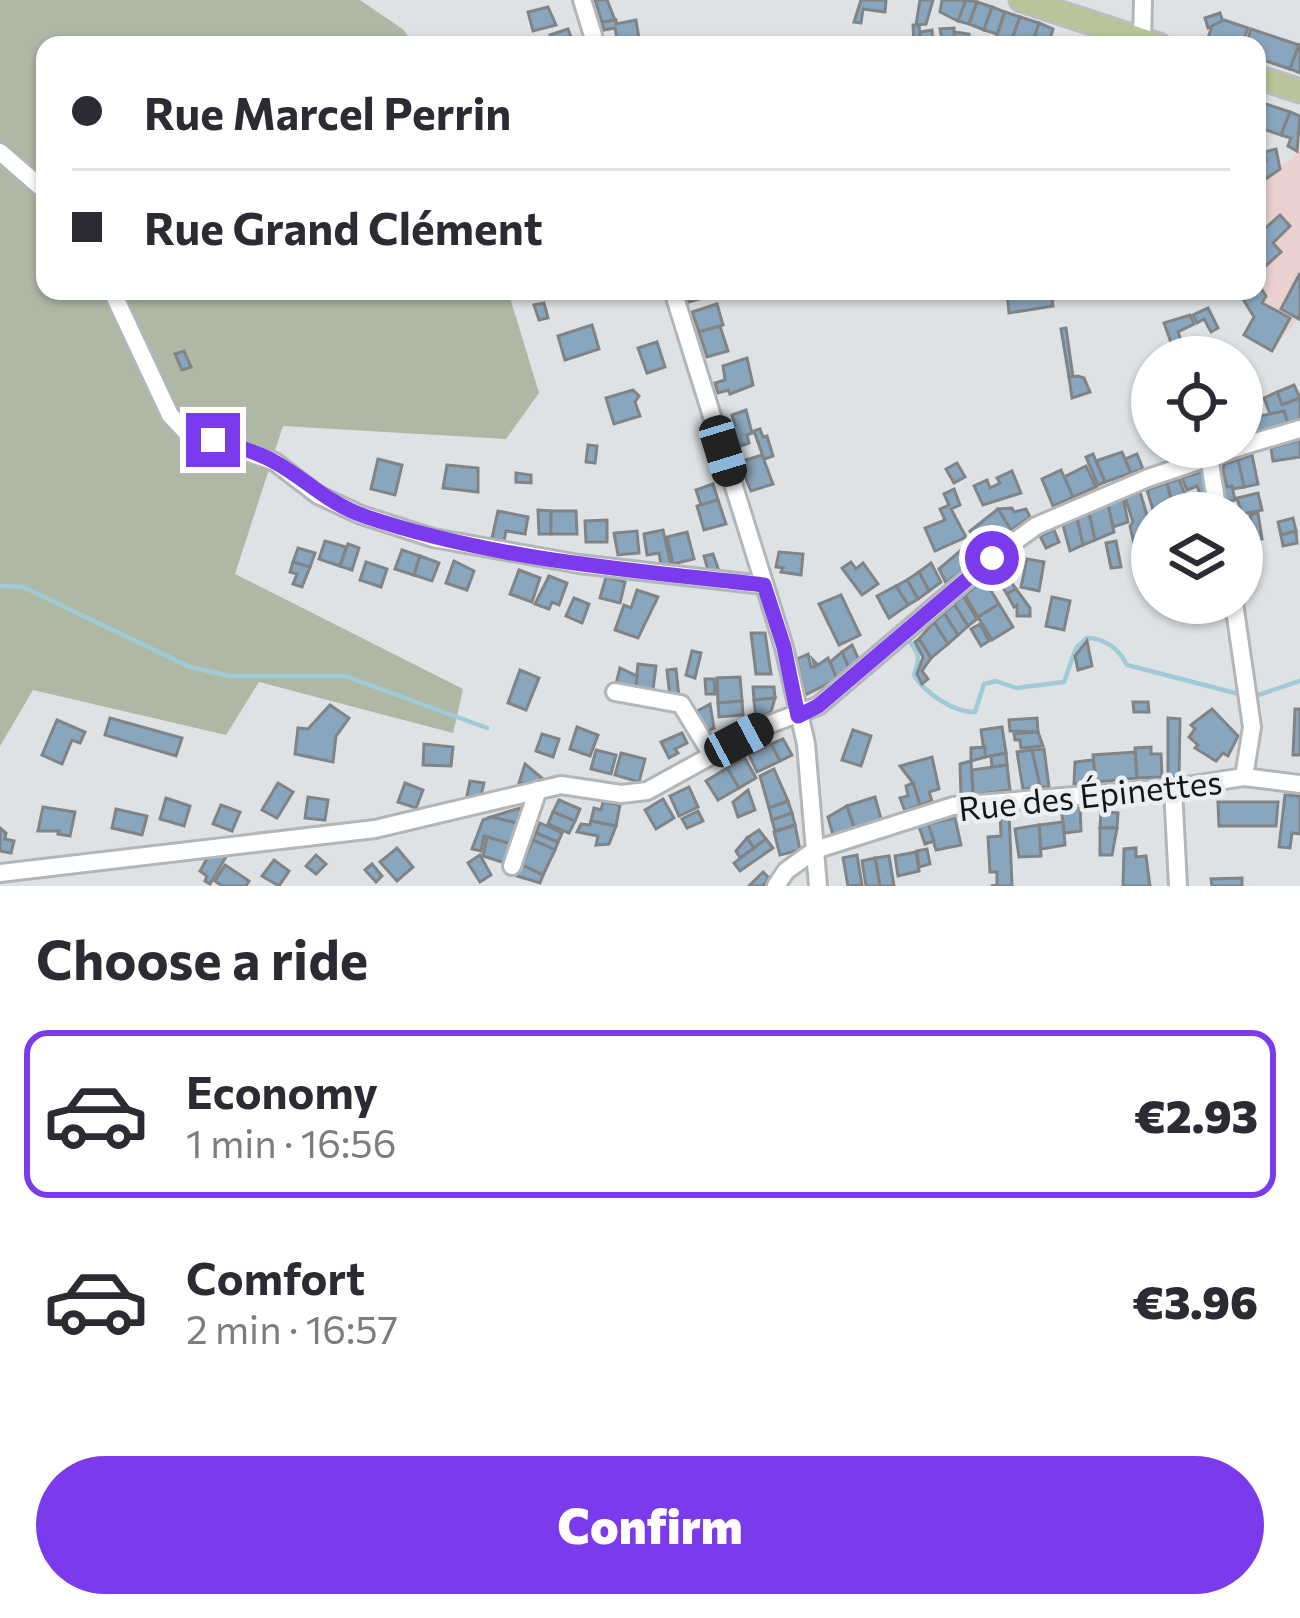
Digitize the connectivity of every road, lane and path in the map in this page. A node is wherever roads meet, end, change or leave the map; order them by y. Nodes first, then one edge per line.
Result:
1 (583, 0) edge
2 (1021, 0) edge
3 (1142, 0) edge
4 (593, 36) edge
5 (1132, 36) edge
6 (1150, 36) edge
7 (1266, 80) edge
8 (1300, 92) edge
9 (0, 152) edge
10 (36, 183) edge
11 (116, 300) edge
12 (676, 300) edge
13 (1300, 428) edge
14 (1263, 440) edge
15 (1177, 468) edge
16 (764, 585) junction
17 (1238, 624) edge
18 (615, 692) dead end
19 (798, 716) junction
20 (712, 754) junction
21 (1244, 777) junction
22 (1300, 784) edge
23 (1173, 788) junction
24 (538, 790) junction
25 (814, 850) junction
26 (512, 866) dead end
27 (0, 873) edge
28 (776, 886) edge
29 (818, 886) edge
30 (1178, 886) edge

1 - 4 street
2 - 5 main road
3 - 6 street
7 - 8 main road
9 - 10 street
11 - 16 street
12 - 16 street
13 - 14 street
15 - 19 street
16 - 19 street
17 - 21 street
18 - 20 street
19 - 20 street
19 - 25 street
20 - 24 street
21 - 22 street, Rue des Épinettes
21 - 23 street, Rue des Épinettes
23 - 25 street, Rue des Épinettes
23 - 30 street
24 - 26 street
24 - 27 street
25 - 28 street
25 - 29 street

